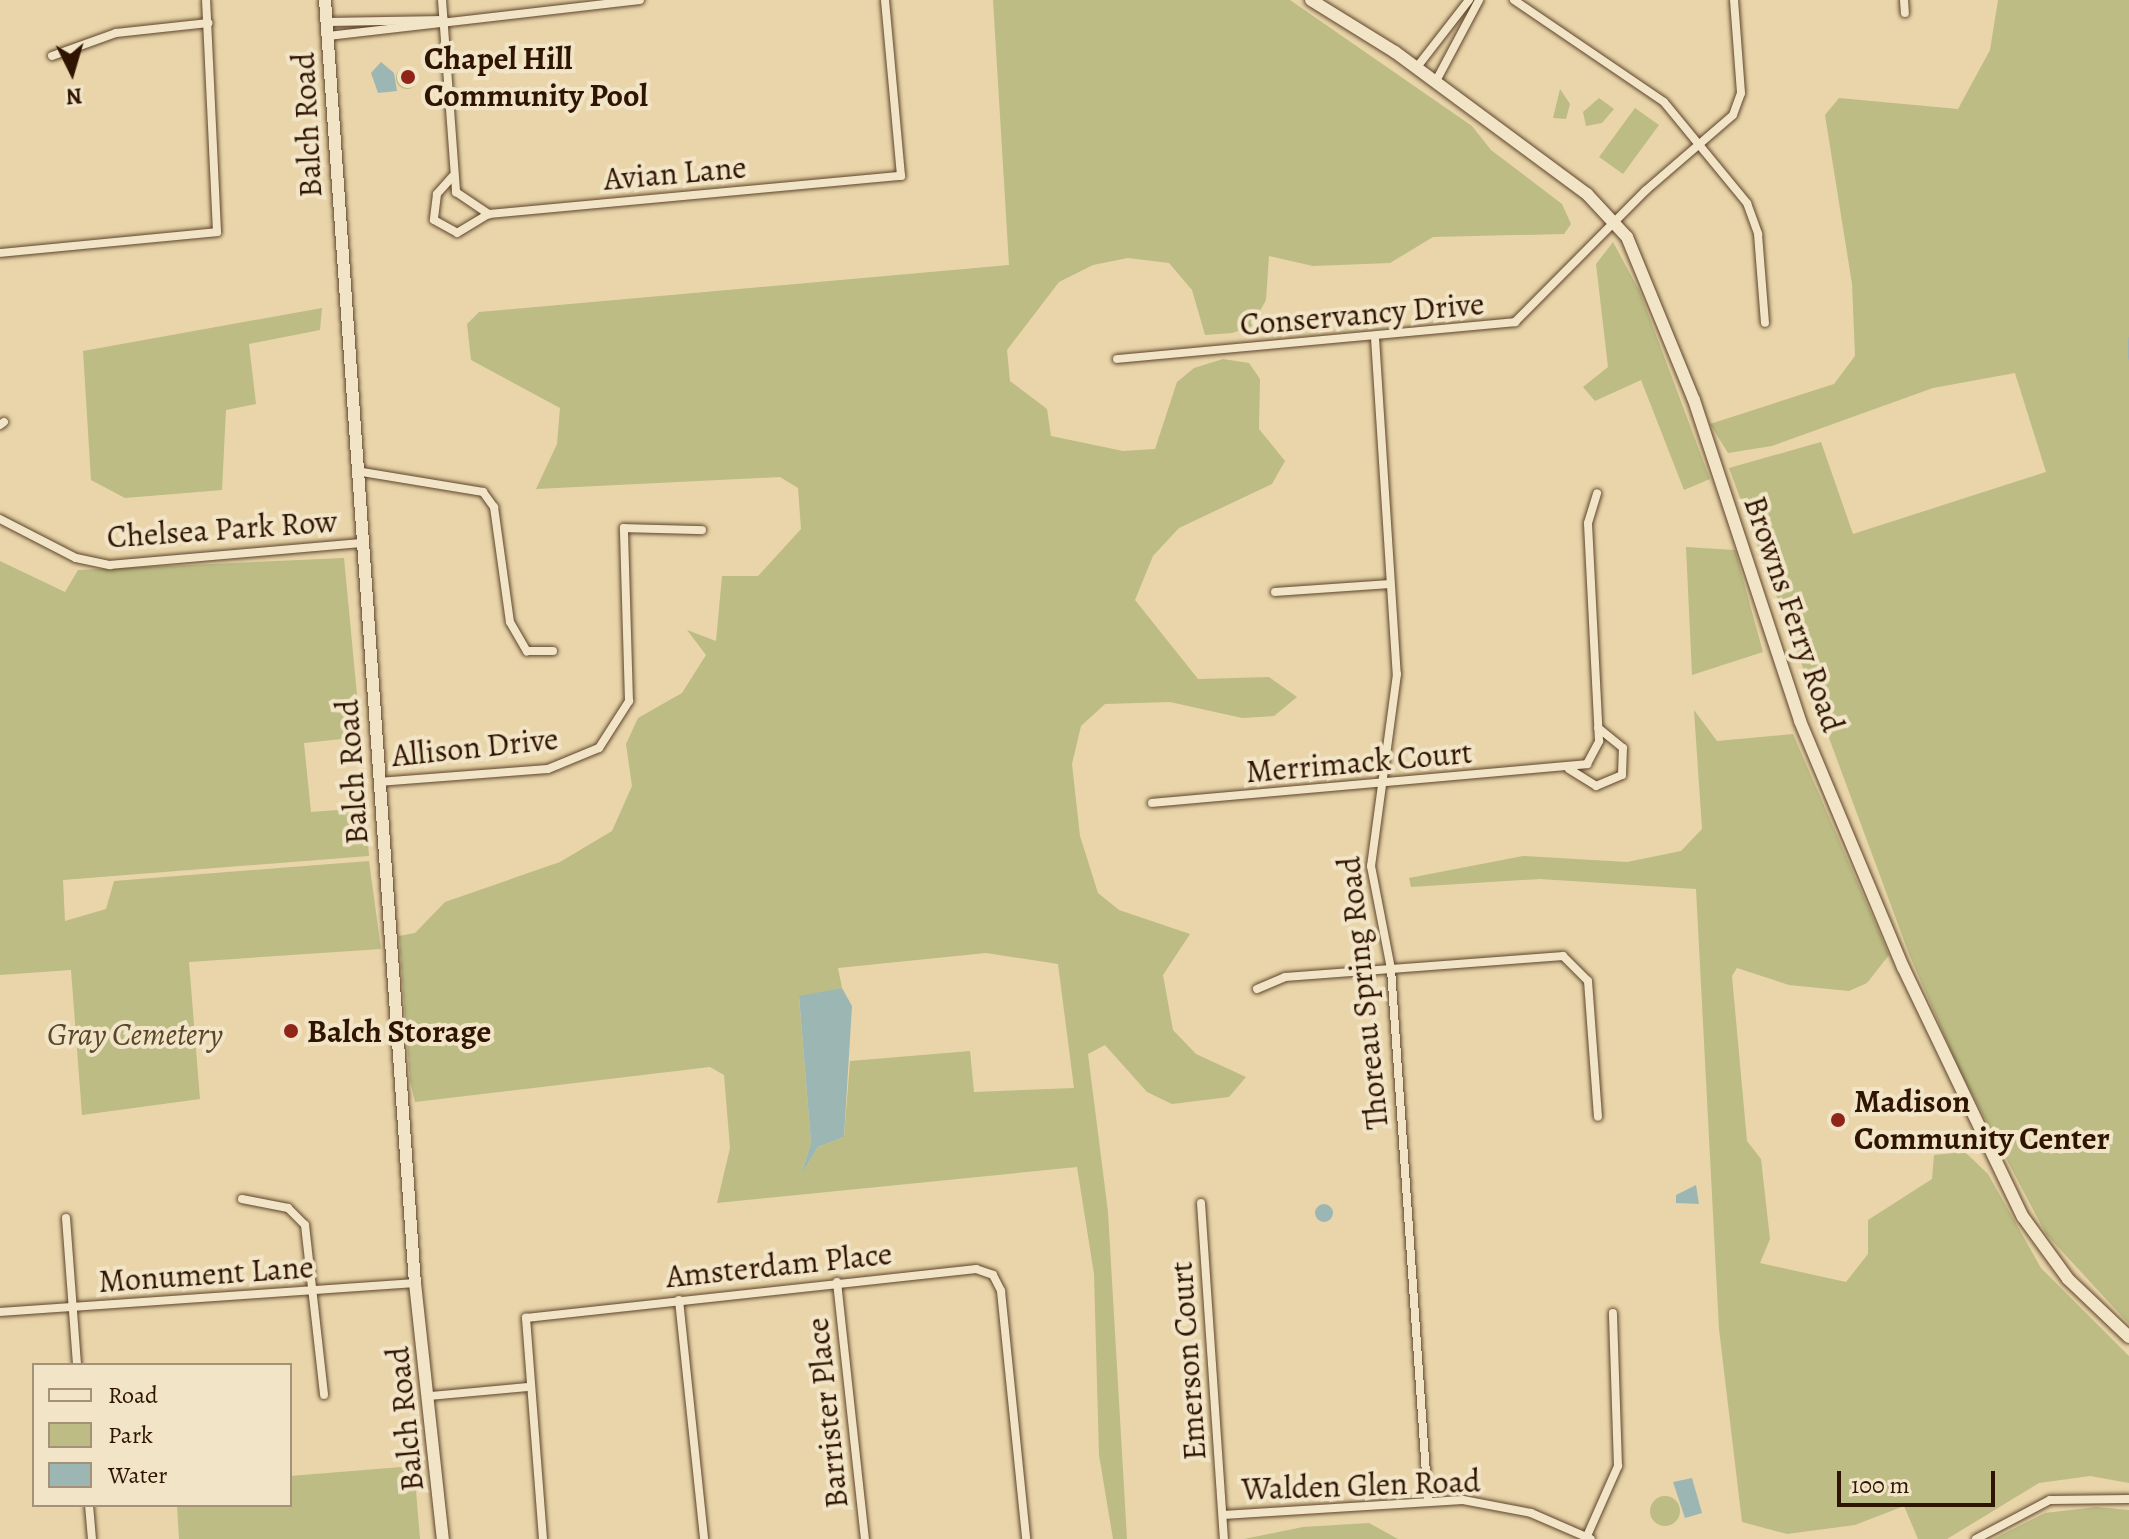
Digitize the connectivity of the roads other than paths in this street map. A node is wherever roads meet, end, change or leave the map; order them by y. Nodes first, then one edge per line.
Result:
1 (206, 0) edge
2 (325, 0) edge
3 (442, 0) edge
4 (640, 0) edge
5 (885, 0) edge
6 (1311, 0) edge
7 (1469, 0) edge
8 (1479, 0) edge
9 (1514, 0) edge
10 (1734, 0) edge
11 (1904, 0) edge
12 (1905, 13) dead end
13 (444, 20) junction
14 (208, 23) junction
15 (328, 29) junction
16 (52, 56) dead end
17 (1417, 67) junction
18 (1436, 81) junction
19 (1698, 145) junction
20 (453, 176) junction
21 (489, 214) junction
22 (1616, 220) junction
23 (0, 253) edge
24 (1765, 323) dead end
25 (1375, 338) junction
26 (1117, 359) dead end
27 (356, 471) junction
28 (1597, 493) dead end
29 (0, 519) edge
30 (702, 530) dead end
31 (360, 543) junction
32 (1390, 584) junction
33 (1275, 592) dead end
34 (553, 651) dead end
35 (1598, 728) junction
36 (1569, 769) junction
37 (378, 782) junction
38 (1378, 785) junction
39 (1152, 803) dead end
40 (1391, 969) junction
41 (1257, 989) dead end
42 (1598, 1117) dead end
43 (242, 1199) dead end
44 (1201, 1203) dead end
45 (66, 1218) dead end
46 (837, 1282) junction
47 (415, 1283) junction
48 (313, 1290) junction
49 (679, 1300) junction
50 (71, 1307) junction
51 (0, 1312) edge
52 (1613, 1313) dead end
53 (2129, 1337) edge
54 (77, 1363) edge
55 (527, 1387) junction
56 (324, 1395) dead end
57 (430, 1396) junction
58 (2129, 1499) edge
59 (1428, 1502) junction
60 (89, 1507) edge
61 (1223, 1515) junction
62 (1589, 1538) edge
63 (92, 1539) edge
64 (443, 1539) edge
65 (543, 1539) edge
66 (704, 1539) edge
67 (865, 1539) edge
68 (1026, 1539) edge
69 (1224, 1539) edge
70 (1976, 1539) edge

1 - 14 street
2 - 15 street, Balch Road
3 - 13 street
4 - 13 street
5 - 21 street, Avian Lane
6 - 17 street, Browns Ferry Road
7 - 17 street
8 - 18 street
9 - 19 street
10 - 19 street, Conservancy Drive
11 - 12 street
13 - 15 street
13 - 15 street
13 - 20 street
14 - 16 street
14 - 23 street
15 - 27 street, Balch Road
17 - 18 street, Browns Ferry Road
18 - 22 street, Browns Ferry Road
19 - 22 street, Conservancy Drive
19 - 24 street
20 - 21 street
20 - 21 street
22 - 25 street, Conservancy Drive
22 - 53 street, Browns Ferry Road
25 - 26 street, Conservancy Drive
25 - 32 street, Thoreau Spring Road
27 - 31 street, Balch Road
27 - 34 street
28 - 35 street
29 - 31 street, Chelsea Park Row
30 - 37 street, Allison Drive
31 - 37 street, Balch Road
32 - 33 street
32 - 38 street, Thoreau Spring Road
35 - 36 street
35 - 36 street, Merrimack Court
36 - 38 street, Merrimack Court
37 - 47 street, Balch Road
38 - 39 street, Merrimack Court
38 - 40 street, Thoreau Spring Road
40 - 41 street
40 - 42 street
40 - 59 street, Thoreau Spring Road
43 - 48 street
44 - 61 street, Emerson Court
45 - 50 street
46 - 49 street, Amsterdam Place
46 - 67 street, Barrister Place
46 - 68 street, Amsterdam Place
47 - 48 street, Monument Lane
47 - 57 street, Balch Road
48 - 50 street, Monument Lane
48 - 56 street
49 - 55 street, Amsterdam Place
49 - 66 street
50 - 51 street, Monument Lane
50 - 54 street
52 - 62 street
55 - 57 street
55 - 65 street, Amsterdam Place
57 - 64 street, Balch Road
58 - 70 street
59 - 61 street, Walden Glen Road
59 - 62 street, Walden Glen Road
60 - 63 street
61 - 69 street, Emerson Court

